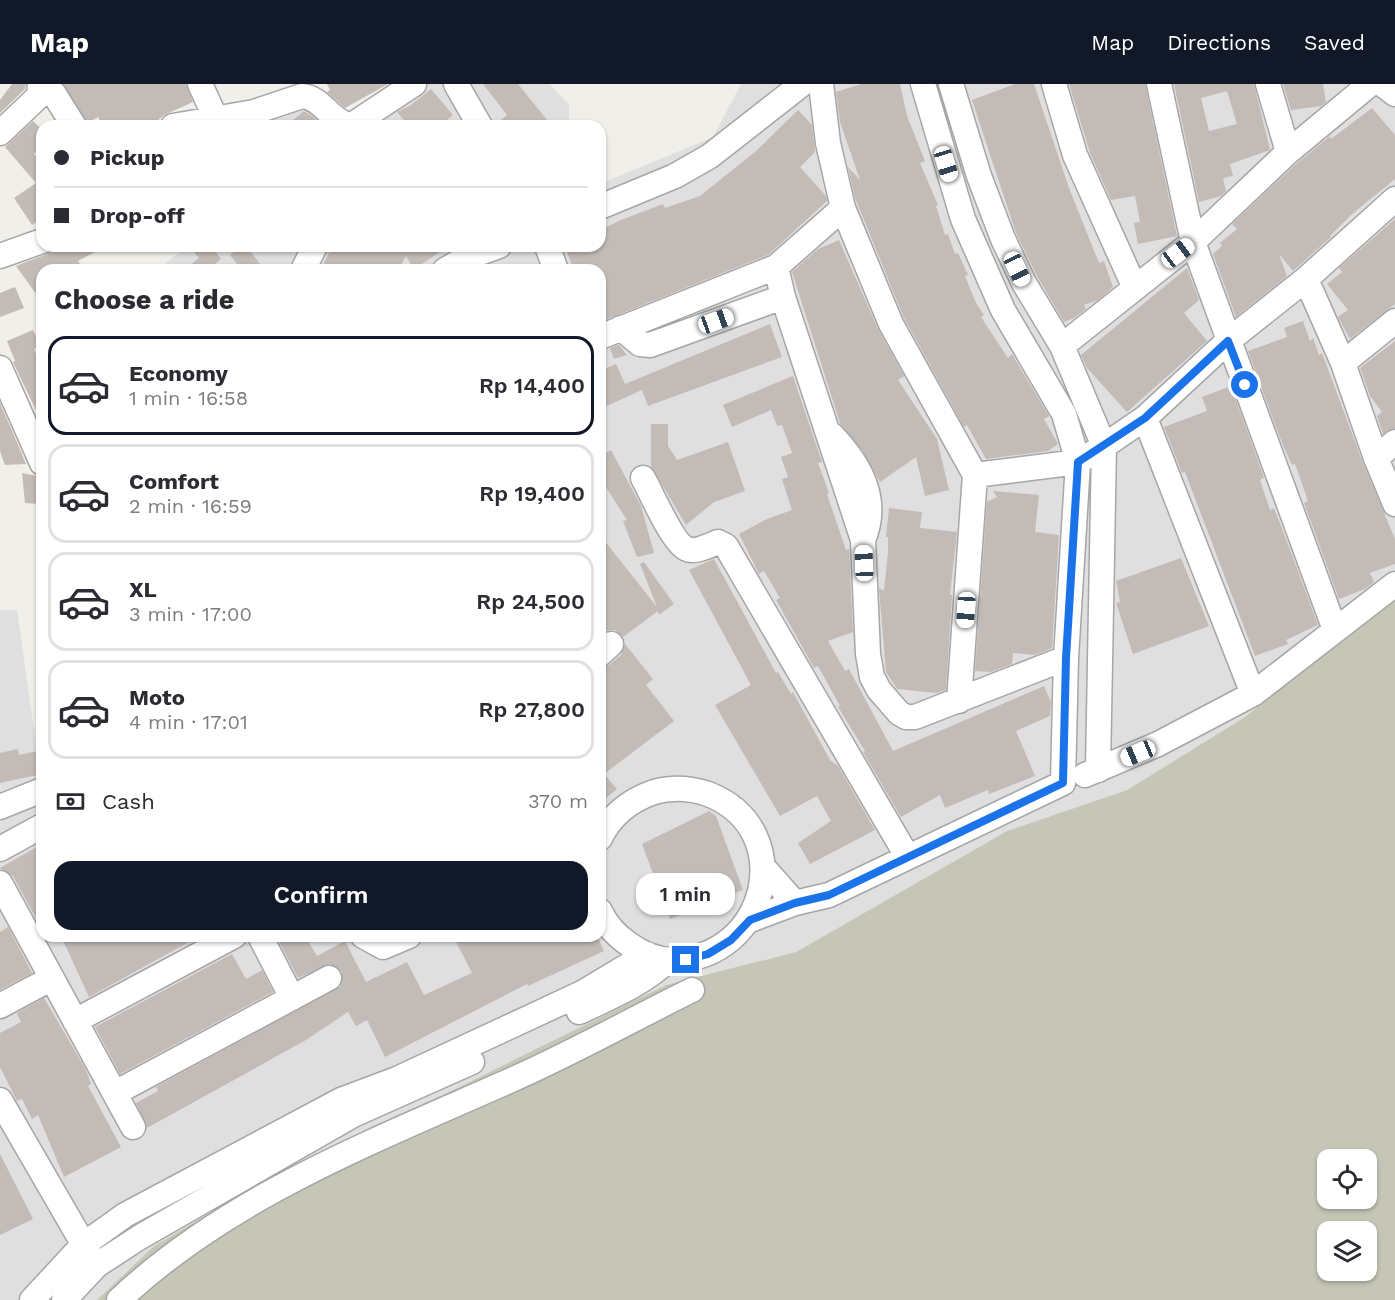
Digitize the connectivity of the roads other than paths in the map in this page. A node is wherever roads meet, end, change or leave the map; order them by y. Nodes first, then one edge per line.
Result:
1 (200, 84) edge
2 (414, 84) edge
3 (456, 84) edge
4 (802, 84) edge
5 (821, 84) edge
6 (923, 84) edge
7 (951, 84) edge
8 (1054, 84) edge
9 (1159, 84) edge
10 (1268, 84) edge
11 (1370, 84) edge
12 (1382, 84) edge
13 (41, 86) edge
14 (301, 90) edge
15 (1395, 94) edge
16 (216, 119) junction
17 (70, 120) edge
18 (210, 120) edge
19 (339, 120) edge
20 (361, 120) edge
21 (476, 120) edge
22 (0, 133) edge
23 (1288, 152) junction
24 (1395, 199) edge
25 (606, 205) edge
26 (843, 208) junction
27 (1193, 242) junction
28 (36, 243) edge
29 (482, 252) edge
30 (0, 256) edge
31 (456, 264) edge
32 (776, 267) junction
33 (1306, 279) junction
34 (1134, 285) junction
35 (783, 297) junction
36 (1395, 321) edge
37 (610, 333) edge
38 (1228, 341) junction
39 (1062, 346) junction
40 (1343, 363) junction
41 (0, 368) edge
42 (1145, 418) junction
43 (1395, 442) edge
44 (1104, 446) junction
45 (36, 449) edge
46 (1376, 458) junction
47 (1078, 462) junction
48 (975, 475) junction
49 (643, 478) dead end
50 (1395, 504) edge
51 (1395, 584) edge
52 (1335, 630) junction
53 (1066, 658) junction
54 (1253, 694) junction
55 (959, 701) junction
56 (1098, 770) junction
57 (1063, 783) junction
58 (36, 792) edge
59 (0, 807) edge
60 (36, 829) edge
61 (606, 829) edge
62 (0, 849) edge
63 (907, 856) junction
64 (763, 867) junction
65 (0, 883) edge
66 (795, 903) junction
67 (606, 920) edge
68 (750, 920) junction
69 (35, 932) edge
70 (39, 942) edge
71 (223, 942) edge
72 (263, 942) edge
73 (374, 942) edge
74 (395, 942) edge
75 (658, 957) junction
76 (52, 978) junction
77 (329, 978) dead end
78 (692, 990) dead end
79 (292, 998) junction
80 (0, 1006) edge
81 (75, 1021) junction
82 (115, 1093) junction
83 (0, 1100) edge
84 (316, 1124) junction
85 (133, 1127) dead end
86 (83, 1245) junction
87 (97, 1265) junction
88 (32, 1300) edge
89 (64, 1300) edge
90 (119, 1300) edge

1 - 16 street
2 - 20 street
3 - 21 street
4 - 25 street
5 - 26 street
6 - 47 street
7 - 39 street
8 - 34 street
9 - 27 street
10 - 23 street
11 - 23 street
12 - 15 street
13 - 17 street
13 - 22 street
14 - 16 street
14 - 19 street
16 - 18 street
23 - 27 street
24 - 33 street
26 - 32 street
26 - 48 street
27 - 34 street
27 - 38 street
28 - 30 street
29 - 31 street
32 - 35 street
32 - 37 street
33 - 38 street
33 - 40 street
34 - 39 street
35 - 37 street
35 - 55 street
36 - 40 street
38 - 42 street
38 - 52 street
39 - 44 street
40 - 46 street
41 - 45 street
42 - 44 street
42 - 54 street
43 - 46 street
44 - 47 street
44 - 56 street
46 - 50 street
47 - 48 street
47 - 53 street
48 - 55 street
49 - 63 street
51 - 52 street
52 - 54 street
53 - 55 street
53 - 57 street
54 - 56 street
56 - 57 street
57 - 63 street
58 - 59 street
60 - 62 street
61 - 64 street
63 - 66 street
64 - 66 street
64 - 68 street
65 - 69 street
66 - 68 street
67 - 75 street
68 - 75 street
70 - 76 street
71 - 81 street
72 - 79 street
73 - 74 street
75 - 84 street
76 - 80 street
76 - 81 street
77 - 79 street
78 - 90 street
79 - 82 street
81 - 82 street
82 - 85 street
83 - 86 street
84 - 86 street
84 - 87 street
86 - 87 street
86 - 88 street
87 - 89 street

